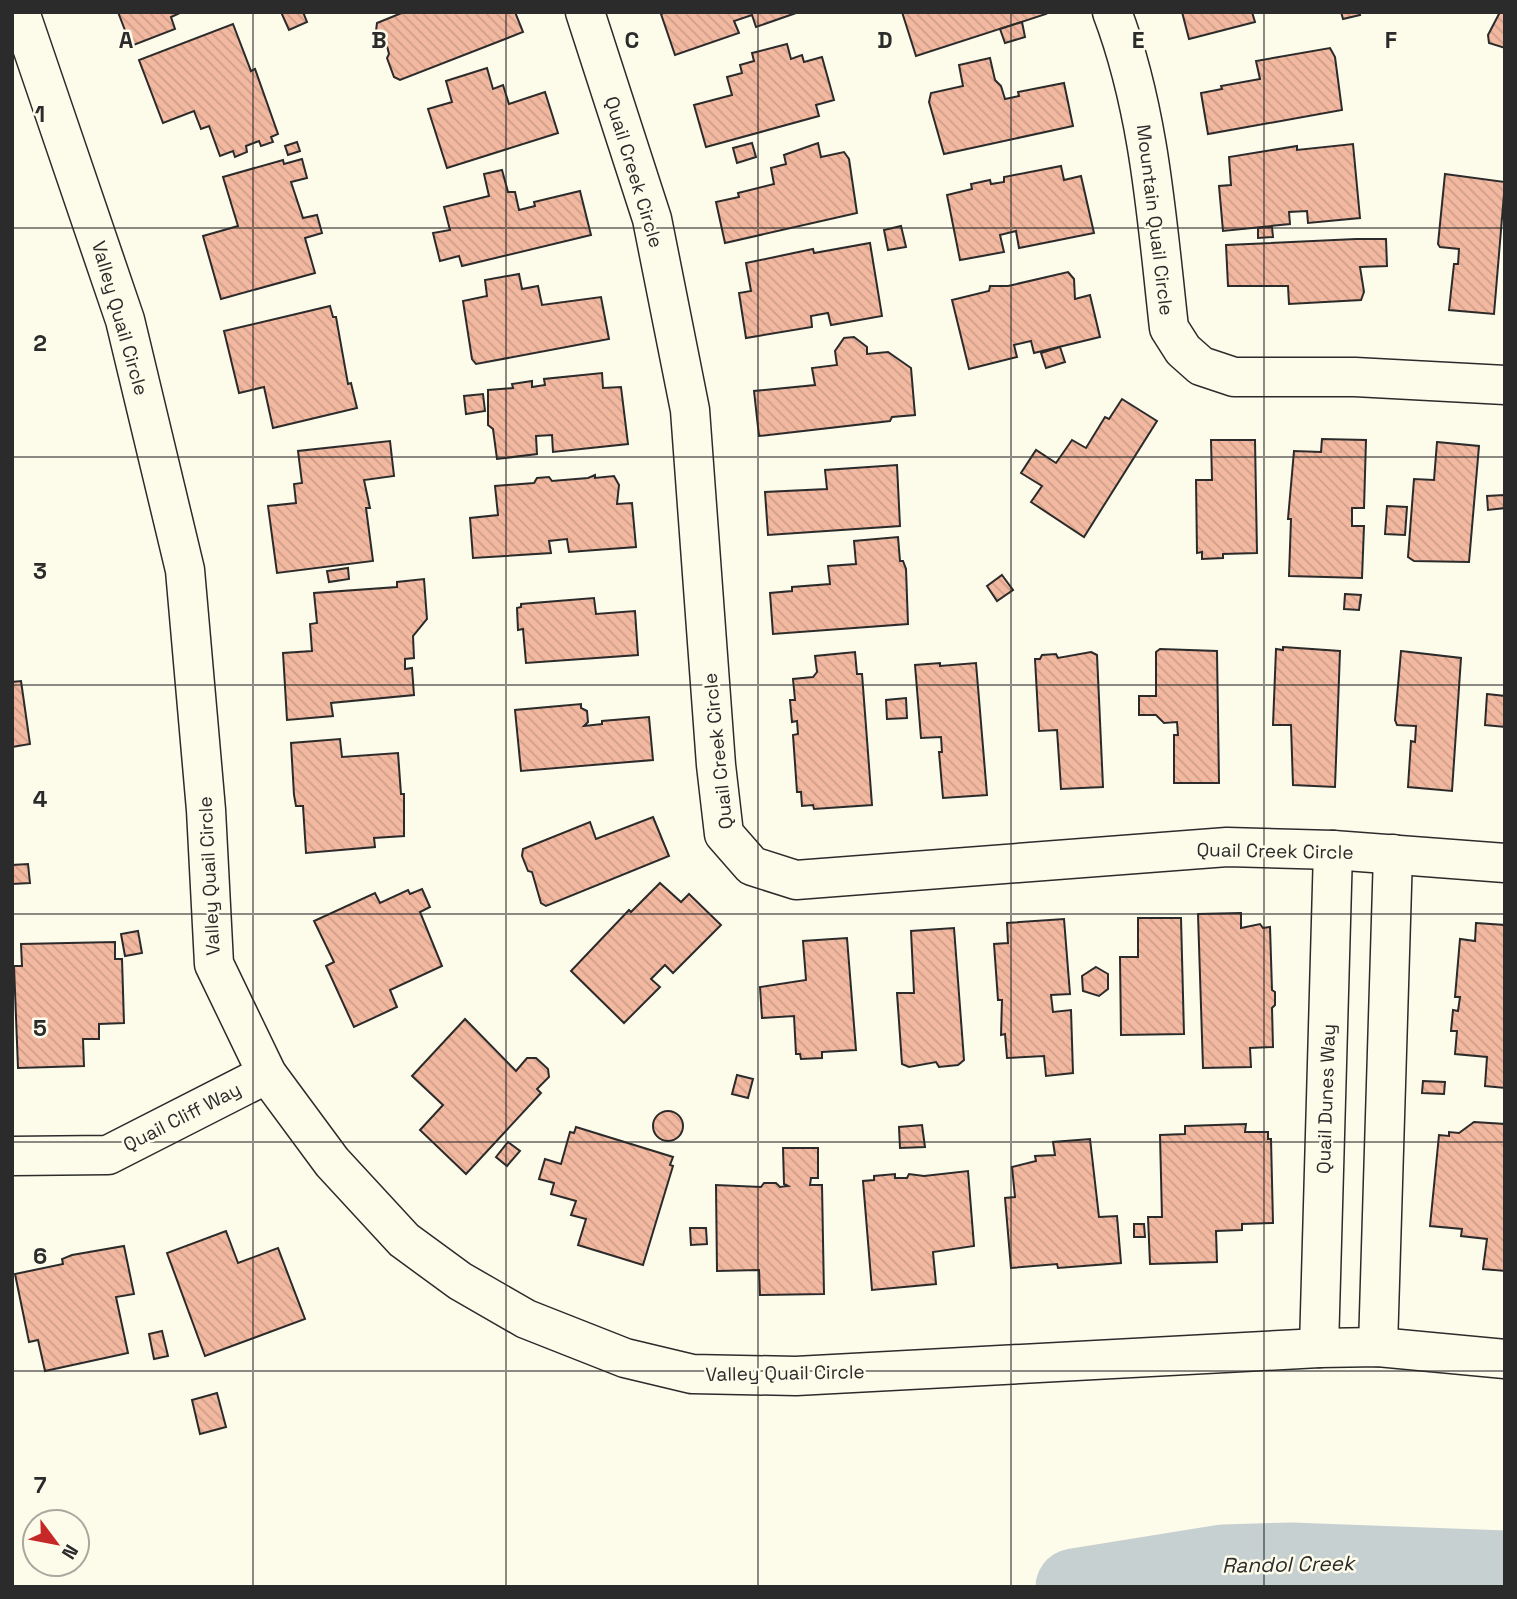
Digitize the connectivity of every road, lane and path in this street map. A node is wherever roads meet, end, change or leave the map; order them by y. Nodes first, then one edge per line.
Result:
1 (20, 12) edge
2 (584, 12) edge
3 (1111, 12) edge
4 (1505, 385) edge
5 (1334, 850) junction
6 (1394, 854) junction
7 (1505, 863) edge
8 (267, 1074) junction
9 (12, 1156) edge
10 (1378, 1347) junction
11 (1319, 1348) junction
12 (1505, 1359) edge

1 - 8 street, Valley Quail Circle
2 - 5 street, Quail Creek Circle
3 - 4 street, Mountain Quail Circle
5 - 6 street, Quail Creek Circle
5 - 11 street, Quail Dunes Way
6 - 7 street, Quail Creek Circle
6 - 10 street
8 - 9 street, Quail Cliff Way
8 - 11 street, Valley Quail Circle
10 - 11 street, Valley Quail Circle
10 - 12 street, Valley Quail Circle

